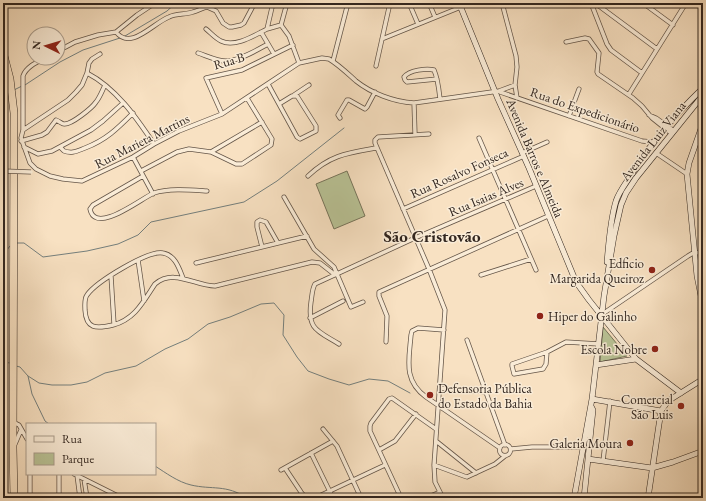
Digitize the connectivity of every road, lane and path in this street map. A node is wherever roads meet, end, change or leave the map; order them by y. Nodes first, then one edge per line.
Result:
1 (155, 3) edge
2 (273, 3) edge
3 (287, 3) edge
4 (348, 3) edge
5 (390, 3) edge
6 (409, 3) edge
7 (429, 3) edge
8 (502, 3) edge
9 (591, 3) edge
10 (596, 3) edge
11 (643, 3) edge
12 (686, 3) edge
13 (698, 3) edge
14 (460, 5) edge
15 (703, 7) edge
16 (252, 8) dead end
17 (435, 17) junction
18 (418, 24) junction
19 (280, 25) junction
20 (673, 25) junction
21 (206, 29) dead end
22 (267, 29) junction
23 (116, 32) junction
24 (261, 32) junction
25 (382, 38) junction
26 (566, 42) dead end
27 (268, 44) junction
28 (293, 45) junction
29 (66, 47) edge
30 (657, 49) junction
31 (3, 52) edge
32 (198, 53) dead end
33 (100, 54) dead end
34 (274, 54) junction
35 (333, 61) junction
36 (299, 63) junction
37 (31, 66) edge
38 (376, 66) dead end
39 (87, 73) junction
40 (642, 73) junction
41 (437, 79) junction
42 (268, 84) junction
43 (105, 85) junction
44 (310, 85) dead end
45 (515, 86) junction
46 (703, 88) edge
47 (579, 89) dead end
48 (375, 92) junction
49 (497, 92) junction
50 (628, 94) junction
51 (294, 95) junction
52 (703, 95) edge
53 (247, 98) junction
54 (517, 98) junction
55 (440, 99) junction
56 (701, 101) edge
57 (123, 103) junction
58 (414, 103) junction
59 (279, 104) junction
60 (133, 113) junction
61 (222, 114) junction
62 (569, 116) junction
63 (340, 118) dead end
64 (262, 122) junction
65 (703, 123) edge
66 (666, 127) junction
67 (23, 130) junction
68 (673, 133) junction
69 (702, 133) edge
70 (415, 134) junction
71 (429, 134) dead end
72 (479, 138) dead end
73 (703, 138) edge
74 (21, 141) junction
75 (642, 141) junction
76 (547, 142) dead end
77 (653, 142) junction
78 (696, 142) junction
79 (154, 144) junction
80 (24, 147) junction
81 (60, 147) junction
82 (376, 148) junction
83 (649, 148) junction
84 (210, 152) junction
85 (656, 153) junction
86 (523, 154) junction
87 (133, 157) junction
88 (492, 169) junction
89 (3, 171) edge
90 (141, 171) junction
91 (41, 172) junction
92 (687, 174) junction
93 (143, 176) junction
94 (308, 176) dead end
95 (536, 186) junction
96 (207, 191) dead end
97 (152, 194) junction
98 (284, 197) dead end
99 (505, 200) junction
100 (616, 203) junction
101 (621, 204) junction
102 (403, 209) junction
103 (548, 216) junction
104 (518, 230) junction
105 (307, 236) junction
106 (415, 238) junction
107 (278, 243) junction
108 (262, 247) junction
109 (703, 252) edge
110 (695, 253) junction
111 (531, 259) junction
112 (138, 260) junction
113 (196, 263) dead end
114 (429, 269) junction
115 (536, 270) dead end
116 (336, 273) junction
117 (481, 275) dead end
118 (110, 276) junction
119 (183, 278) junction
120 (604, 296) junction
121 (343, 301) dead end
122 (144, 302) junction
123 (363, 302) dead end
124 (703, 306) edge
125 (601, 316) junction
126 (310, 318) junction
127 (114, 324) junction
128 (444, 330) junction
129 (467, 340) dead end
130 (386, 342) dead end
131 (339, 344) dead end
132 (599, 344) junction
133 (547, 352) junction
134 (636, 359) junction
135 (596, 366) junction
136 (703, 379) edge
137 (440, 388) junction
138 (486, 392) junction
139 (681, 393) junction
140 (592, 399) junction
141 (610, 401) junction
142 (438, 405) junction
143 (591, 405) junction
144 (660, 411) junction
145 (416, 414) junction
146 (13, 422) junction
147 (323, 429) dead end
148 (436, 429) junction
149 (21, 430) junction
150 (26, 438) edge
151 (333, 441) junction
152 (436, 442) junction
153 (505, 444) junction
154 (583, 447) junction
155 (13, 448) junction
156 (500, 448) junction
157 (511, 449) junction
158 (378, 450) junction
159 (703, 451) edge
160 (311, 453) junction
161 (505, 456) junction
162 (588, 459) junction
163 (603, 461) junction
164 (386, 465) junction
165 (434, 465) junction
166 (285, 468) junction
167 (652, 468) junction
168 (280, 470) dead end
169 (476, 473) junction
170 (30, 475) edge
171 (59, 475) edge
172 (76, 475) edge
173 (84, 479) junction
174 (353, 480) junction
175 (329, 490) junction
176 (440, 492) junction
177 (14, 498) edge
178 (30, 498) edge
179 (59, 498) edge
180 (80, 498) edge
181 (87, 498) edge
182 (122, 498) edge
183 (306, 498) edge
184 (315, 498) edge
185 (333, 498) edge
186 (361, 498) edge
187 (401, 498) edge
188 (426, 498) edge
189 (442, 498) edge
190 (574, 498) edge
191 (584, 498) edge
192 (648, 498) edge

1 - 23 street
2 - 22 street
3 - 19 street
4 - 35 street
5 - 25 street
6 - 18 street
7 - 17 street
8 - 45 street
9 - 40 street
10 - 30 street
11 - 20 street
12 - 20 street
13 - 15 street
14 - 17 street
14 - 49 street, Avenida Barros e Almeida
16 - 23 street
17 - 18 street
18 - 25 street
19 - 22 street
19 - 28 street
20 - 30 street
21 - 24 street
22 - 24 street
23 - 29 street
24 - 27 street
25 - 38 street
26 - 50 street
27 - 32 street
27 - 34 street
28 - 34 street, Rua B
28 - 36 street
30 - 40 street
31 - 146 highway
33 - 39 street
34 - 61 street, Rua B
35 - 36 street, Rua Marieta Martins
35 - 48 street
36 - 42 street, Rua Marieta Martins
37 - 67 street
39 - 43 street
39 - 67 street
40 - 50 street
41 - 41 street
41 - 55 street
42 - 53 street, Rua Marieta Martins
42 - 59 street
43 - 57 street
43 - 74 street
44 - 51 street
45 - 49 street, Rua do Expedicionário
45 - 54 street
46 - 66 street, Avenida Luiz Viana
47 - 62 street
48 - 58 street
48 - 63 street
49 - 54 street, Rua do Expedicionário
49 - 55 street
49 - 86 street, Avenida Barros e Almeida
50 - 66 street
51 - 59 street
51 - 59 street
52 - 56 street, Avenida Luiz Viana
53 - 61 street, Rua Marieta Martins
53 - 64 street
54 - 62 street, Rua do Expedicionário
55 - 58 street
56 - 68 street, Avenida Luiz Viana
57 - 60 street
57 - 81 street
58 - 70 street
60 - 79 street
60 - 81 street
61 - 79 street, Rua Marieta Martins
62 - 75 street, Rua do Expedicionário
64 - 84 street
64 - 84 street
65 - 69 street
66 - 68 street
66 - 77 street, Avenida Luiz Viana
67 - 74 street
68 - 85 street, Avenida Luiz Viana
69 - 78 street
70 - 71 street
70 - 82 street
72 - 88 street
73 - 78 street
74 - 80 street
75 - 77 street, Rua do Expedicionário
75 - 83 street, Rua do Expedicionário
76 - 86 street, Rua Rosalvo Fonseca
77 - 83 street, Avenida Luiz Viana
78 - 92 street
79 - 87 street, Rua Marieta Martins
80 - 81 street
80 - 91 street
82 - 94 street
82 - 102 street
83 - 100 street, Avenida Luiz Viana
84 - 90 street
85 - 92 street
85 - 101 street, Avenida Luiz Viana
86 - 88 street, Rua Rosalvo Fonseca
86 - 95 street, Avenida Barros e Almeida
87 - 90 street
87 - 91 street, Rua Marieta Martins
88 - 99 street
88 - 102 street, Rua Rosalvo Fonseca
89 - 91 street, bridge
90 - 93 street
92 - 110 street
93 - 97 street
93 - 97 street
95 - 99 street, Rua Isaias Alves
95 - 103 street, Avenida Barros e Almeida
96 - 97 street
98 - 105 street
99 - 104 street
99 - 106 street, Rua Isaias Alves
100 - 101 street
100 - 120 street, Avenida Luiz Viana
101 - 120 street, Avenida Luiz Viana
102 - 106 street
103 - 104 street
103 - 125 street, Avenida Barros e Almeida
104 - 111 street
104 - 114 street
105 - 107 street
105 - 116 street
106 - 114 street
106 - 116 street, Rua Isaias Alves
107 - 108 street
107 - 108 street
108 - 113 street
109 - 110 street
110 - 124 street
110 - 125 street
111 - 115 street
111 - 117 street
112 - 118 street
112 - 119 street
112 - 122 street
114 - 128 street
114 - 130 street
116 - 119 street
116 - 123 street
116 - 126 street, Rua Isaias Alves
118 - 127 street
118 - 127 street
119 - 122 street
120 - 125 street, Avenida Luiz Viana
121 - 126 street
122 - 127 street
125 - 132 street, Avenida Luiz Viana
125 - 134 street, Avenida Barros e Almeida
126 - 131 street
128 - 137 street
128 - 142 street
129 - 138 street
132 - 133 street
132 - 135 street, Avenida Luiz Viana
133 - 133 street
134 - 135 street
134 - 139 street, Avenida Barros e Almeida
135 - 140 street, Avenida Luiz Viana
136 - 139 street
137 - 138 street
137 - 142 street
138 - 153 street
139 - 144 street
140 - 141 street
140 - 143 street, Avenida Luiz Viana
141 - 144 street
141 - 163 street
142 - 148 street
142 - 156 street
143 - 154 street
143 - 162 street
144 - 167 street
145 - 148 street
145 - 158 street
145 - 158 street
146 - 149 street
146 - 155 highway
147 - 151 street
148 - 152 street
149 - 150 street
149 - 155 street
151 - 160 street
151 - 174 street
152 - 165 street
152 - 169 street
153 - 156 street
153 - 157 street
154 - 157 street
154 - 190 street
155 - 177 highway
156 - 161 street
157 - 161 street
158 - 164 street
159 - 167 street
160 - 166 street
160 - 175 street
161 - 169 street
162 - 163 street
162 - 191 street
163 - 167 street
164 - 174 street
164 - 187 street
165 - 169 street
165 - 176 street
166 - 168 street
166 - 183 street
167 - 192 street
170 - 178 street
171 - 179 street
172 - 173 street
172 - 180 street
173 - 181 street
173 - 182 street
174 - 175 street
174 - 186 street
175 - 184 street
175 - 185 street
176 - 188 street
176 - 189 street

